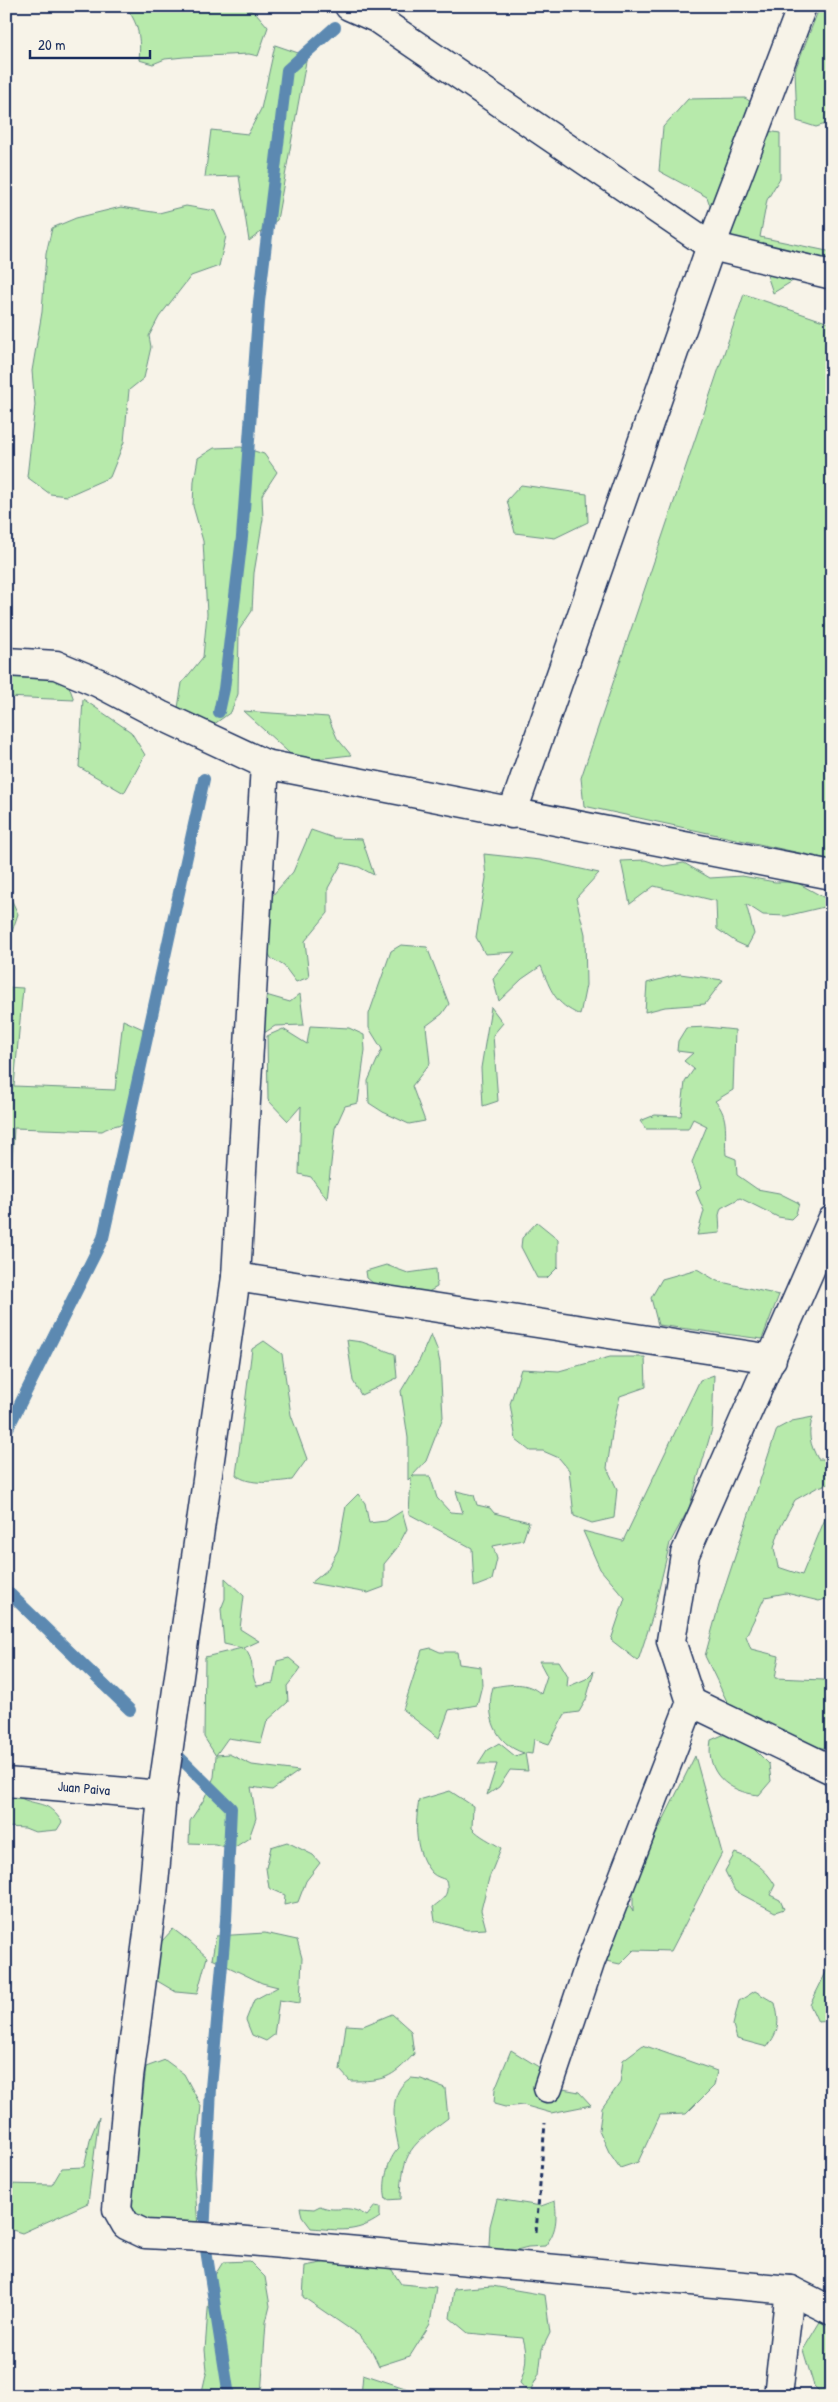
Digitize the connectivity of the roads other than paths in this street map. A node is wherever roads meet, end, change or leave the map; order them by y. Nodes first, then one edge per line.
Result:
1 (348, 6) edge
2 (802, 6) edge
3 (711, 246) junction
4 (832, 275) edge
5 (6, 662) edge
6 (265, 764) junction
7 (512, 814) junction
8 (832, 875) edge
9 (832, 1220) edge
10 (826, 1252) edge
11 (236, 1277) junction
12 (772, 1359) junction
13 (691, 1702) junction
14 (832, 1770) edge
15 (6, 1782) edge
16 (162, 1795) junction
17 (548, 2088) road end
18 (790, 2290) junction
19 (832, 2311) edge
20 (778, 2396) edge

1 - 3 street
2 - 3 street
3 - 4 street
3 - 7 street
5 - 6 street
6 - 7 street
6 - 11 street
7 - 8 street
9 - 10 street
10 - 12 street
11 - 12 street
11 - 16 street
12 - 13 street
13 - 14 street
13 - 17 street
15 - 16 street, Juan Paiva
16 - 18 street
18 - 19 street
18 - 20 street

